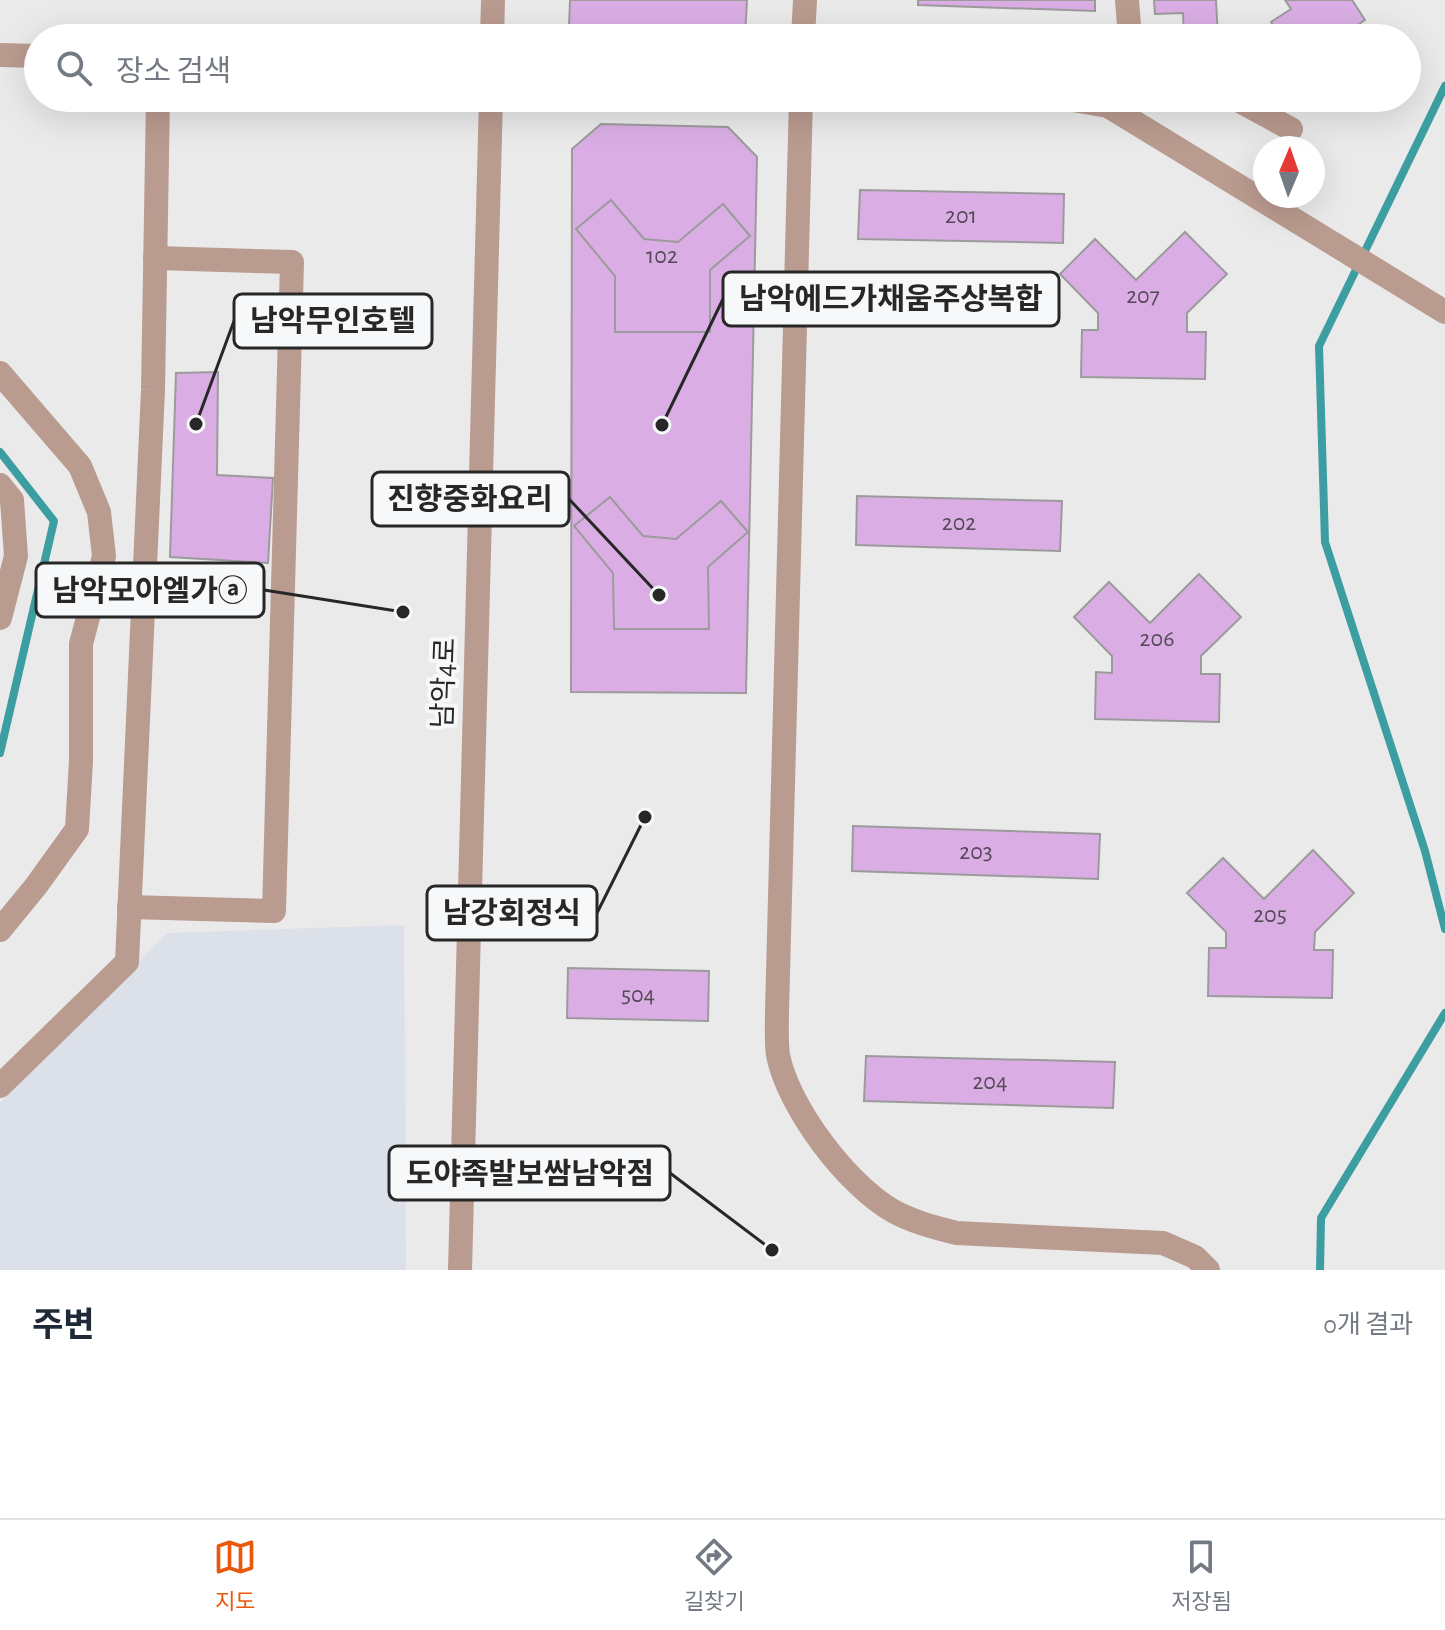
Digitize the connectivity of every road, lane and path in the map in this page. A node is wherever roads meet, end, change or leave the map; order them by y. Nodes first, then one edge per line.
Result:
1 (493, 0) edge
2 (805, 0) edge
3 (1127, 0) edge
4 (492, 24) edge
5 (804, 24) edge
6 (1129, 24) edge
7 (0, 55) edge
8 (24, 56) edge
9 (158, 112) edge
10 (491, 112) edge
11 (801, 112) edge
12 (1118, 112) edge
13 (1260, 112) edge
14 (1291, 129) dead end
15 (155, 258) junction
16 (1445, 312) edge
17 (0, 373) edge
18 (0, 485) edge
19 (0, 618) edge
20 (129, 907) junction
21 (0, 930) edge
22 (0, 1086) edge
23 (460, 1270) edge
24 (1208, 1270) edge

1 - 4 street
2 - 5 street
3 - 6 street
7 - 8 street
9 - 15 street
10 - 23 street, 남악4로
11 - 24 street
12 - 16 street
13 - 14 street
15 - 20 street
15 - 20 street
17 - 21 street
18 - 19 street
20 - 22 street

